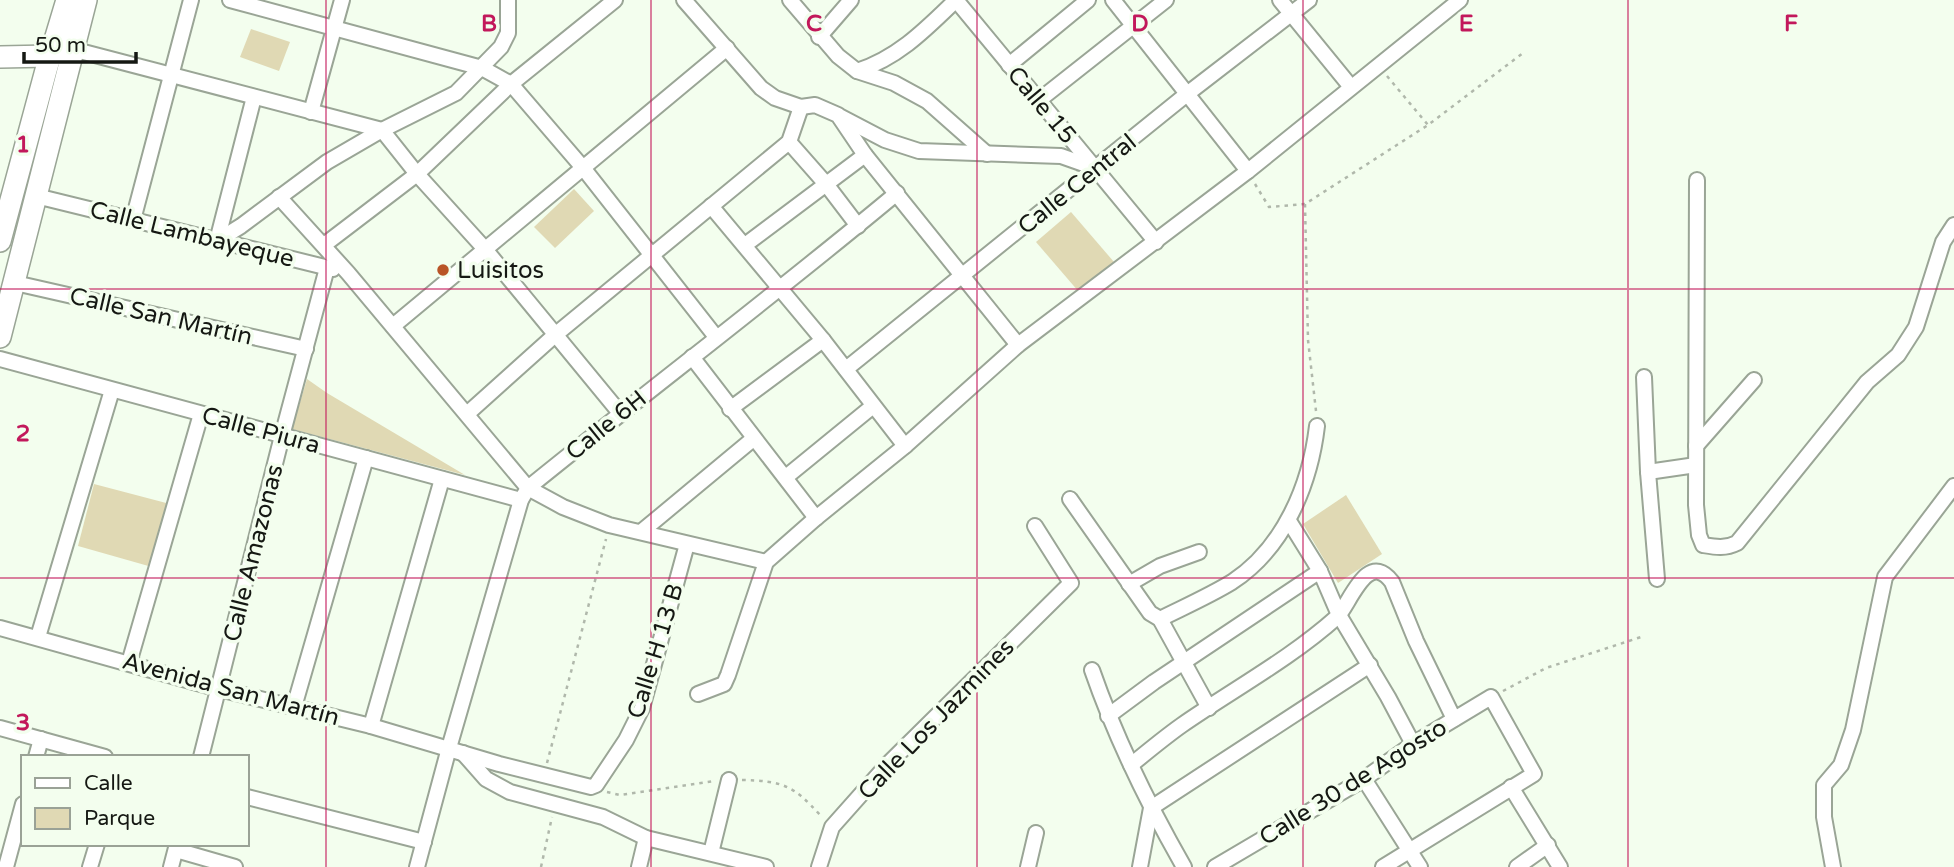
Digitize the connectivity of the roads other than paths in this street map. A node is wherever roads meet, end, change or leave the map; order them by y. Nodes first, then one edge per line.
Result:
1 (67, 0) edge
2 (86, 0) edge
3 (191, 0) edge
4 (230, 0) edge
5 (342, 0) edge
6 (508, 0) edge
7 (615, 0) edge
8 (684, 0) edge
9 (790, 0) edge
10 (851, 0) edge
11 (956, 0) edge
12 (1088, 0) edge
13 (1113, 0) edge
14 (1166, 0) edge
15 (1280, 0) edge
16 (1309, 0) edge
17 (1460, 0) edge
18 (1291, 14) junction
19 (1133, 26) junction
20 (335, 28) junction
21 (819, 37) junction
22 (727, 48) junction
23 (72, 49) junction
24 (50, 56) junction
25 (0, 57) edge
26 (1009, 65) junction
27 (481, 68) junction
28 (858, 71) junction
29 (170, 75) junction
30 (511, 84) junction
31 (1351, 87) junction
32 (1187, 94) junction
33 (254, 96) junction
34 (1038, 101) junction
35 (801, 107) junction
36 (311, 111) junction
37 (838, 115) junction
38 (382, 130) junction
39 (789, 142) junction
40 (988, 154) junction
41 (865, 155) junction
42 (1096, 168) junction
43 (584, 169) junction
44 (1248, 171) junction
45 (418, 174) junction
46 (1697, 180) dead end
47 (826, 184) junction
48 (897, 193) junction
49 (36, 196) junction
50 (279, 197) junction
51 (711, 206) junction
52 (133, 220) junction
53 (1954, 225) edge
54 (858, 226) junction
55 (0, 241) edge
56 (217, 241) junction
57 (1156, 242) junction
58 (324, 245) junction
59 (745, 245) junction
60 (484, 248) junction
61 (651, 255) junction
62 (327, 268) junction
63 (348, 273) junction
64 (962, 277) junction
65 (15, 283) junction
66 (781, 290) junction
67 (393, 326) junction
68 (555, 335) junction
69 (0, 337) edge
70 (716, 337) junction
71 (823, 340) junction
72 (1018, 345) junction
73 (306, 349) junction
74 (692, 357) junction
75 (0, 359) edge
76 (846, 369) junction
77 (1644, 377) dead end
78 (1754, 380) dead end
79 (112, 390) junction
80 (873, 405) junction
81 (730, 409) junction
82 (620, 413) junction
83 (201, 414) junction
84 (467, 414) junction
85 (1317, 426) road end
86 (282, 436) junction
87 (753, 439) junction
88 (905, 446) junction
89 (1696, 446) junction
90 (366, 458) junction
91 (1696, 465) junction
92 (1648, 472) junction
93 (786, 477) junction
94 (442, 479) junction
95 (1954, 486) edge
96 (525, 494) junction
97 (1070, 499) dead end
98 (816, 518) junction
99 (1289, 521) junction
100 (1035, 526) dead end
101 (641, 532) junction
102 (687, 544) junction
103 (1199, 552) dead end
104 (766, 562) junction
105 (1320, 571) junction
106 (1657, 579) dead end
107 (1129, 584) junction
108 (1339, 615) junction
109 (1160, 619) junction
110 (0, 628) edge
111 (38, 637) junction
112 (1184, 662) junction
113 (129, 663) junction
114 (1370, 665) junction
115 (1092, 670) dead end
116 (219, 689) junction
117 (698, 694) dead end
118 (294, 707) junction
119 (1209, 708) junction
120 (1108, 716) junction
121 (1454, 719) junction
122 (371, 726) junction
123 (0, 728) edge
124 (41, 739) junction
125 (1413, 744) junction
126 (455, 750) junction
127 (37, 755) edge
128 (98, 755) edge
129 (202, 755) edge
130 (1131, 765) junction
131 (1364, 779) junction
132 (729, 780) dead end
133 (591, 787) joint
134 (1511, 787) junction
135 (248, 797) edge
136 (1151, 808) junction
137 (21, 811) edge
138 (1035, 832) dead end
139 (646, 838) junction
140 (424, 842) junction
141 (1548, 845) junction
142 (96, 846) edge
143 (177, 847) edge
144 (1409, 852) junction
145 (711, 853) junction
146 (736, 863) edge
147 (6, 867) edge
148 (90, 867) edge
149 (171, 867) edge
150 (235, 867) edge
151 (417, 867) edge
152 (639, 867) edge
153 (766, 867) edge
154 (820, 867) edge
155 (1028, 867) edge
156 (1140, 867) edge
157 (1184, 867) edge
158 (1215, 867) edge
159 (1383, 867) edge
160 (1420, 867) edge
161 (1517, 867) edge
162 (1560, 867) edge
163 (1833, 867) edge

1 - 24 street
2 - 23 street
3 - 29 street
4 - 20 street
5 - 20 street
6 - 27 street
7 - 30 street
8 - 22 street
9 - 21 street
10 - 21 street
11 - 26 street, Calle 15
11 - 28 street
12 - 26 street
13 - 19 street
14 - 19 street
15 - 18 street
16 - 18 street, Calle Central
17 - 31 street
18 - 31 street
18 - 32 street, Calle Central
19 - 32 street
19 - 34 street
20 - 27 street
20 - 36 street
21 - 28 street
22 - 35 street
22 - 43 street
23 - 24 street
23 - 29 street
23 - 49 street
24 - 25 street
24 - 55 street
26 - 34 street, Calle 15
27 - 30 street
27 - 38 street
28 - 40 street
29 - 33 street
29 - 52 street
30 - 43 street
30 - 45 street
31 - 44 street
32 - 42 street, Calle Central
32 - 44 street
33 - 36 street
33 - 56 street
34 - 42 street, Calle 15
35 - 37 street
35 - 39 street
36 - 38 street
37 - 40 street
37 - 41 street
38 - 45 street
38 - 50 street
39 - 47 street
39 - 51 street
40 - 42 street
41 - 47 street
41 - 48 street
42 - 57 street, Calle 15
42 - 64 street, Calle Central
43 - 60 street
43 - 61 street
44 - 57 street
45 - 58 street
45 - 60 street
46 - 89 street
47 - 54 street
47 - 59 street
48 - 54 street, Calle 6H
48 - 64 street
49 - 52 street, Calle Lambayeque
49 - 65 street
50 - 56 street
50 - 58 street
51 - 59 street
51 - 61 street
52 - 56 street, Calle Lambayeque
53 - 91 street
54 - 66 street, Calle 6H
56 - 62 street, Calle Lambayeque
57 - 72 street
58 - 63 street
59 - 66 street
60 - 67 street
60 - 68 street
61 - 68 street
61 - 70 street
62 - 63 street, Calle Lambayeque
62 - 73 street, Calle Amazonas
63 - 67 street
64 - 72 street
64 - 76 street, Calle Central
65 - 69 street
65 - 73 street, Calle San Martín
66 - 70 street, Calle 6H
66 - 71 street
67 - 84 street
68 - 82 street
68 - 84 street
70 - 74 street, Calle 6H
71 - 76 street
71 - 81 street
72 - 88 street
73 - 86 street, Calle Amazonas
74 - 81 street
74 - 82 street, Calle 6H
75 - 79 street, Calle Piura
76 - 80 street
77 - 92 street
78 - 89 street
79 - 83 street, Calle Piura
79 - 111 street
80 - 88 street
80 - 93 street
81 - 87 street
82 - 96 street, Calle 6H
83 - 86 street, Calle Piura
83 - 113 street
84 - 96 street
85 - 99 street
86 - 90 street, Calle Piura
86 - 116 street, Calle Amazonas
87 - 93 street
87 - 101 street
88 - 98 street
89 - 91 street
90 - 94 street, Calle Piura
90 - 118 street
91 - 92 street
92 - 106 street
93 - 98 street
94 - 96 street, Calle Piura
94 - 122 street
95 - 163 street
96 - 101 street
96 - 126 street
97 - 107 street
98 - 104 street
99 - 105 street
99 - 109 street
100 - 154 street, Calle Los Jazmines
101 - 102 street
102 - 104 street
102 - 133 street, Calle H 13 B
103 - 107 street
104 - 117 street
105 - 108 street
105 - 112 street
107 - 109 street
108 - 114 street
108 - 119 street
108 - 121 street
109 - 112 street
110 - 111 street, Avenida San Martín
111 - 113 street, Avenida San Martín
112 - 119 street
112 - 120 street
113 - 116 street, Avenida San Martín
114 - 125 street
114 - 136 street
115 - 120 street
116 - 118 street, Avenida San Martín
116 - 129 street, Calle Amazonas
118 - 122 street, Avenida San Martín
119 - 130 street
120 - 130 street
121 - 125 street, Calle 30 de Agosto
121 - 134 street, Calle 30 de Agosto
122 - 126 street, Avenida San Martín
123 - 124 street
124 - 127 street
124 - 128 street
125 - 131 street, Calle 30 de Agosto
126 - 133 street, Avenida San Martín
126 - 139 street
126 - 140 street
130 - 136 street
131 - 144 street
131 - 158 street, Calle 30 de Agosto
132 - 145 street
134 - 141 street
134 - 144 street
135 - 140 street
136 - 156 street
136 - 157 street
137 - 147 street
138 - 155 street
139 - 145 street
139 - 152 street
140 - 151 street
141 - 161 street
141 - 162 street
142 - 148 street
143 - 149 street
143 - 150 street
144 - 159 street
144 - 160 street
145 - 146 street
146 - 153 street

